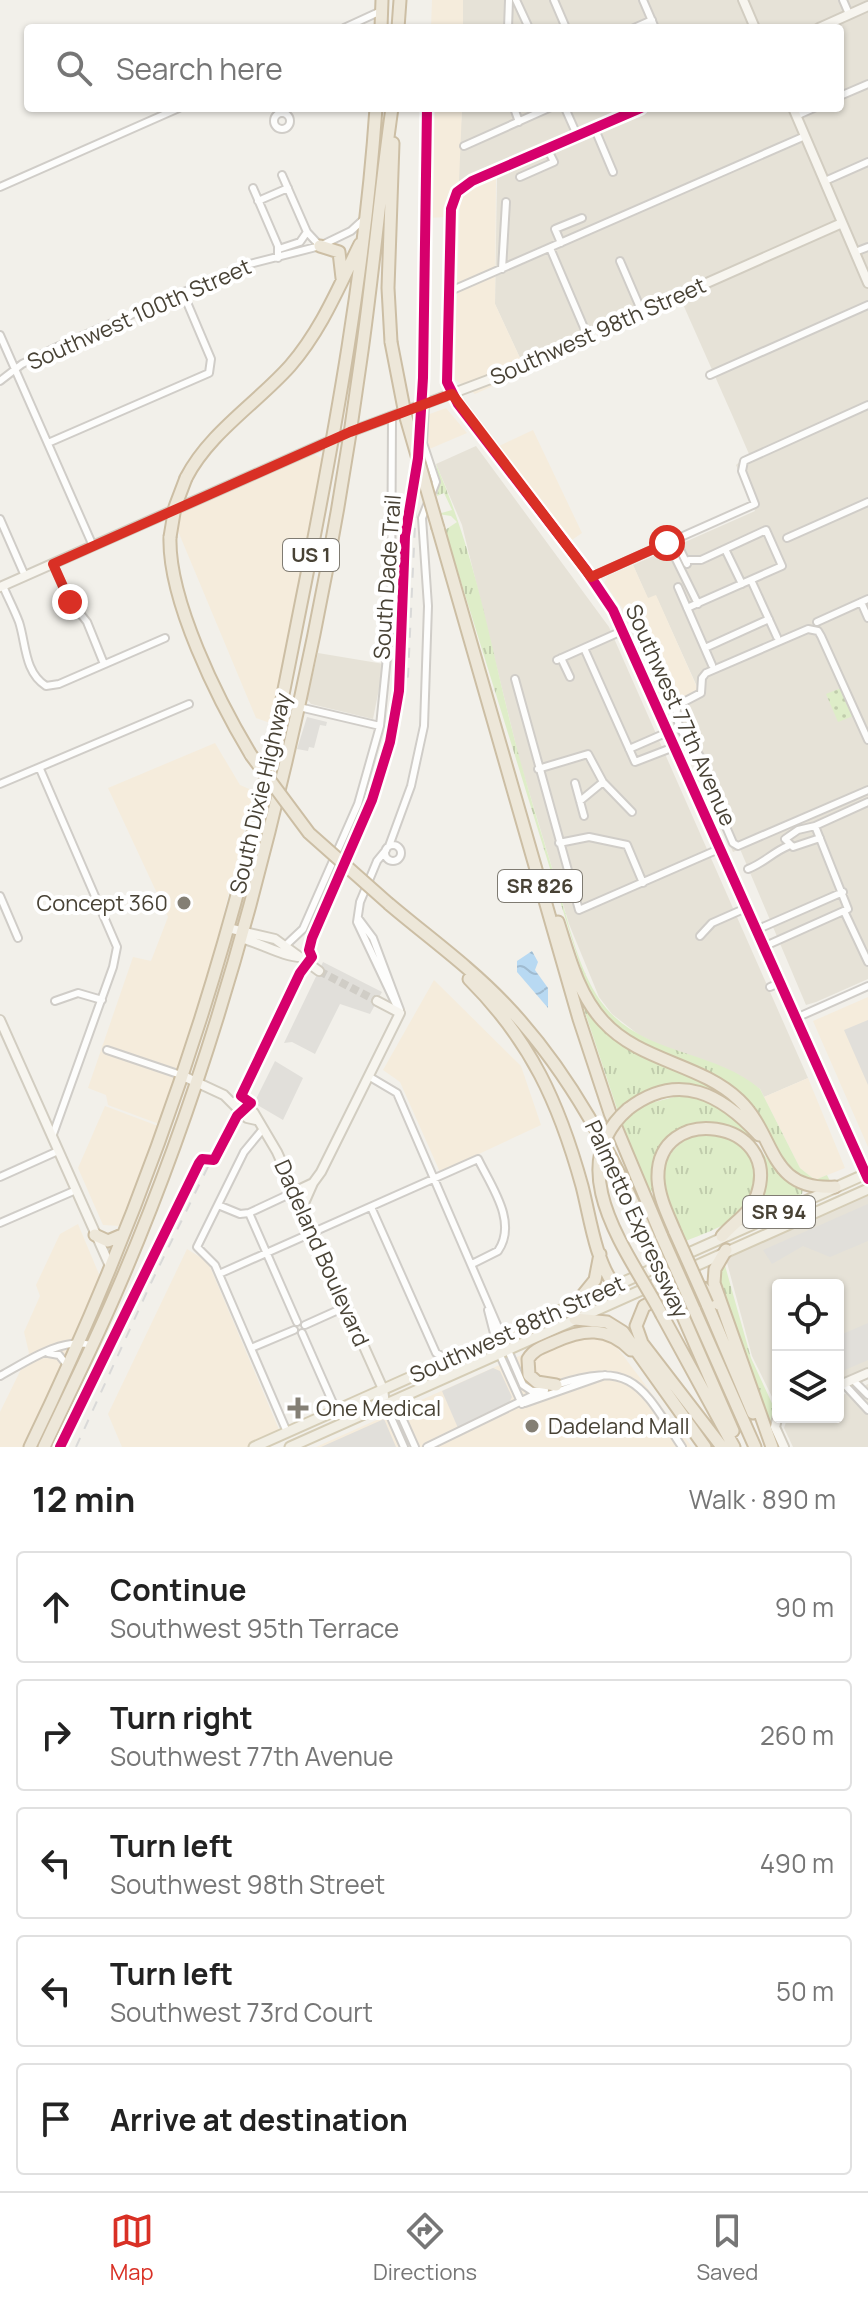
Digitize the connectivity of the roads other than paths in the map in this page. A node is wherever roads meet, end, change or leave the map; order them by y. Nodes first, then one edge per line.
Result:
1 (400, 0) edge
2 (516, 0) edge
3 (554, 0) edge
4 (643, 0) edge
5 (743, 0) edge
6 (843, 0) edge
7 (382, 6) edge
8 (868, 6) edge
9 (849, 14) junction
10 (351, 24) edge
11 (398, 24) edge
12 (509, 24) edge
13 (527, 24) edge
14 (564, 24) edge
15 (654, 24) edge
16 (753, 24) edge
17 (828, 24) edge
18 (868, 84) edge
19 (844, 94) edge
20 (170, 112) edge
21 (376, 112) edge
22 (392, 112) edge
23 (393, 112) edge
24 (515, 112) edge
25 (540, 112) edge
26 (567, 112) edge
27 (625, 112) edge
28 (795, 112) edge
29 (519, 122) junction
30 (594, 127) junction
31 (577, 135) junction
32 (805, 136) junction
33 (464, 146) dead end
34 (547, 148) junction
35 (868, 162) edge
36 (613, 172) dead end
37 (282, 175) dead end
38 (520, 177) dead end
39 (825, 181) junction
40 (0, 187) edge
41 (253, 188) dead end
42 (288, 188) junction
43 (258, 201) junction
44 (506, 202) dead end
45 (366, 216) junction
46 (582, 218) dead end
47 (842, 223) junction
48 (307, 232) junction
49 (364, 237) junction
50 (561, 243) junction
51 (868, 247) edge
52 (315, 248) junction
53 (550, 248) junction
54 (279, 249) junction
55 (855, 252) junction
56 (278, 258) junction
57 (620, 261) dead end
58 (502, 269) junction
59 (342, 282) junction
60 (868, 283) edge
61 (448, 292) junction
62 (183, 293) junction
63 (868, 305) edge
64 (642, 312) junction
65 (0, 335) edge
66 (588, 337) junction
67 (16, 370) junction
68 (710, 375) dead end
69 (0, 381) edge
70 (452, 394) junction
71 (868, 405) edge
72 (425, 406) junction
73 (392, 416) junction
74 (350, 432) junction
75 (334, 440) junction
76 (48, 443) junction
77 (868, 502) edge
78 (0, 519) edge
79 (787, 538) dead end
80 (672, 541) junction
81 (93, 546) junction
82 (725, 549) junction
83 (689, 560) junction
84 (53, 564) junction
85 (683, 570) junction
86 (25, 576) junction
87 (591, 577) junction
88 (751, 580) junction
89 (305, 583) junction
90 (742, 584) junction
91 (2, 586) edge
92 (678, 587) dead end
93 (322, 588) junction
94 (864, 600) edge
95 (698, 604) junction
96 (687, 608) junction
97 (868, 618) edge
98 (769, 619) junction
99 (817, 622) dead end
100 (622, 631) junction
101 (777, 637) dead end
102 (165, 638) dead end
103 (584, 648) junction
104 (705, 648) junction
105 (104, 664) junction
106 (712, 665) dead end
107 (570, 677) dead end
108 (515, 679) dead end
109 (282, 703) junction
110 (189, 704) dead end
111 (297, 707) junction
112 (380, 726) junction
113 (668, 732) junction
114 (868, 740) edge
115 (674, 747) junction
116 (629, 749) junction
117 (40, 769) junction
118 (538, 769) junction
119 (706, 773) junction
120 (688, 779) junction
121 (603, 782) junction
122 (575, 783) dead end
123 (0, 784) edge
124 (868, 790) edge
125 (711, 792) junction
126 (697, 800) junction
127 (580, 801) junction
128 (261, 802) junction
129 (868, 802) edge
130 (632, 812) dead end
131 (584, 816) dead end
132 (815, 826) junction
133 (268, 830) junction
134 (396, 834) junction
135 (528, 834) junction
136 (820, 838) junction
137 (559, 843) junction
138 (788, 846) junction
139 (399, 847) junction
140 (387, 848) junction
141 (719, 849) junction
142 (390, 860) junction
143 (376, 868) junction
144 (748, 869) dead end
145 (643, 883) junction
146 (843, 892) junction
147 (0, 896) edge
148 (746, 908) junction
149 (844, 911) junction
150 (228, 928) junction
151 (756, 930) junction
152 (242, 932) junction
153 (700, 936) dead end
154 (18, 938) dead end
155 (286, 945) junction
156 (763, 947) junction
157 (445, 952) junction
158 (301, 957) junction
159 (868, 962) edge
160 (319, 971) tunnel mouth
161 (779, 983) junction
162 (868, 986) edge
163 (770, 987) dead end
164 (102, 1000) junction
165 (55, 1001) dead end
166 (377, 1001) tunnel mouth
167 (400, 1013) junction
168 (796, 1018) junction
169 (0, 1020) edge
170 (107, 1050) dead end
171 (181, 1075) junction
172 (370, 1077) junction
173 (196, 1081) junction
174 (263, 1129) junction
175 (52, 1137) junction
176 (767, 1145) junction
177 (58, 1151) junction
178 (867, 1176) edge
179 (0, 1177) edge
180 (435, 1178) junction
181 (313, 1183) junction
182 (835, 1187) junction
183 (868, 1189) edge
184 (76, 1190) junction
185 (294, 1192) junction
186 (218, 1205) junction
187 (371, 1207) junction
188 (301, 1211) junction
189 (249, 1213) junction
190 (0, 1223) edge
191 (311, 1234) junction
192 (95, 1235) junction
193 (123, 1235) junction
194 (722, 1236) junction
195 (656, 1240) junction
196 (117, 1248) junction
197 (726, 1250) junction
198 (267, 1253) junction
199 (600, 1254) junction
200 (472, 1264) junction
201 (110, 1266) junction
202 (124, 1274) junction
203 (219, 1274) junction
204 (614, 1285) junction
205 (629, 1294) junction
206 (114, 1297) junction
207 (578, 1301) junction
208 (713, 1304) junction
209 (345, 1307) junction
210 (688, 1312) junction
211 (575, 1319) junction
212 (299, 1327) junction
213 (499, 1337) junction
214 (79, 1341) junction
215 (91, 1345) junction
216 (251, 1348) junction
217 (503, 1351) junction
218 (48, 1353) junction
219 (640, 1358) junction
220 (448, 1359) junction
221 (68, 1365) junction
222 (868, 1373) edge
223 (605, 1375) junction
224 (0, 1376) edge
225 (845, 1383) edge
226 (551, 1388) junction
227 (383, 1389) junction
228 (868, 1395) edge
229 (390, 1402) junction
230 (522, 1404) junction
231 (868, 1408) edge
232 (336, 1410) junction
233 (776, 1423) edge
234 (287, 1432) junction
235 (30, 1447) edge
236 (44, 1447) edge
237 (254, 1447) edge
238 (287, 1447) edge
239 (404, 1447) edge
240 (415, 1447) edge
241 (427, 1447) edge
242 (682, 1447) edge
243 (705, 1447) edge
244 (722, 1447) edge
245 (734, 1447) edge
246 (741, 1447) edge
247 (755, 1447) edge
248 (770, 1447) edge
249 (784, 1447) edge

1 - 11 highway
2 - 12 street
2 - 13 street
3 - 14 street
4 - 15 street
5 - 16 street
6 - 9 street
7 - 10 street
8 - 9 street
9 - 17 street
18 - 19 street
20 - 40 street
21 - 45 highway, South Dixie Highway / US 1
22 - 74 highway, South Dixie Highway / US 1
23 - 135 highway, Palmetto Expressway / SR 826, bridge
24 - 29 street
25 - 29 street
26 - 31 street
27 - 30 street
28 - 32 street
29 - 33 street
30 - 31 street
30 - 36 street
31 - 34 street
32 - 39 street
32 - 50 street
34 - 38 street
34 - 61 street, Southwest 77th Avenue
35 - 39 street
37 - 42 street
39 - 47 street
41 - 43 street
42 - 43 street
42 - 48 street
43 - 54 street
44 - 58 street
45 - 49 highway, South Dixie Highway / US 1
45 - 52 street, Southwest 100th Street
46 - 50 street
47 - 55 street
47 - 64 street, Southwest 98th Street
48 - 52 street
48 - 52 street
48 - 54 street
49 - 59 highway, Palmetto Expressway / SR 826
49 - 75 highway, South Dixie Highway / US 1
50 - 53 street
51 - 55 street
52 - 56 street, Southwest 100th Street
52 - 59 highway
53 - 58 street
53 - 66 street
54 - 56 street
55 - 60 street
56 - 62 street, Southwest 100th Street
57 - 64 street
58 - 61 street
59 - 157 highway, Palmetto Expressway / SR 826, bridge
61 - 70 street, Southwest 77th Avenue
62 - 67 street, Southwest 100th Street
62 - 76 street
63 - 68 street
64 - 66 street, Southwest 98th Street
65 - 67 street
66 - 70 street, Southwest 98th Street
67 - 69 street, Southwest 100th Street
67 - 76 street
70 - 72 street, Southwest 98th Street
70 - 87 street, Southwest 77th Avenue
71 - 80 street
72 - 73 street, Southwest 98th Street
72 - 134 street
73 - 74 street, Southwest 98th Street
73 - 112 street
74 - 75 street, Southwest 98th Street
74 - 93 highway, South Dixie Highway / US 1
75 - 81 street, Southwest 98th Street
75 - 89 highway, South Dixie Highway / US 1
76 - 81 street
77 - 79 street
78 - 86 street
80 - 83 street
80 - 85 street
80 - 87 street
81 - 84 street, Southwest 98th Street
82 - 83 street
82 - 88 street
82 - 90 street
83 - 85 street
84 - 86 street, Southwest 98th Street
84 - 105 street
85 - 95 street
86 - 91 street, Southwest 98th Street
87 - 100 street, Southwest 77th Avenue
88 - 90 street
88 - 98 street
89 - 93 highway
89 - 109 highway, South Dixie Highway / US 1
90 - 95 street
91 - 105 street
92 - 96 street
93 - 111 highway, South Dixie Highway / US 1
94 - 97 street
94 - 99 street
95 - 96 street
96 - 104 street
98 - 101 street
98 - 104 street
100 - 103 street
100 - 113 street, Southwest 77th Avenue
102 - 105 street
103 - 107 street
103 - 116 street
104 - 106 street
108 - 118 street
109 - 111 street
109 - 128 highway, South Dixie Highway / US 1
110 - 117 street
111 - 112 street
111 - 133 highway, South Dixie Highway / US 1
112 - 155 street
113 - 115 street, Southwest 77th Avenue
113 - 116 street
114 - 119 street
115 - 116 street
115 - 120 street, Southwest 77th Avenue
117 - 123 street
117 - 164 street
118 - 121 street
118 - 137 street
119 - 120 street
119 - 125 street
120 - 126 street, Southwest 77th Avenue
121 - 127 street
121 - 130 street
122 - 127 street
124 - 125 street
125 - 126 street
126 - 141 street, Southwest 77th Avenue
127 - 131 street
128 - 133 highway
128 - 150 highway, South Dixie Highway / US 1
129 - 132 street
132 - 136 street
132 - 138 street
133 - 152 highway, South Dixie Highway / US 1
134 - 139 street
134 - 140 street
135 - 176 highway
135 - 195 highway, Palmetto Expressway / SR 826
136 - 138 street
136 - 146 street
137 - 145 street
137 - 145 street
138 - 144 street
139 - 140 street
139 - 142 street
140 - 142 street
140 - 143 street
141 - 145 street
141 - 148 street, Southwest 77th Avenue
142 - 143 street
143 - 167 street
146 - 149 street
146 - 151 street
147 - 154 street
148 - 151 street, Southwest 77th Avenue
148 - 153 street
149 - 156 street
149 - 159 street
150 - 152 street
150 - 171 highway, South Dixie Highway / US 1
151 - 156 street, Southwest 77th Avenue
152 - 155 street
152 - 158 street
152 - 173 highway, US 1
155 - 158 street
156 - 161 street, Southwest 77th Avenue
157 - 195 highway, Palmetto Expressway / SR 826
157 - 199 highway
158 - 160 street
161 - 163 street
161 - 168 street, Southwest 77th Avenue
162 - 168 street
164 - 165 street
164 - 175 street
166 - 167 street
167 - 172 street
168 - 178 street, Southwest 77th Avenue
169 - 175 street
170 - 171 street
171 - 173 street, Dadeland Boulevard
171 - 193 highway, South Dixie Highway / US 1
172 - 180 street
172 - 181 street
173 - 174 street, Dadeland Boulevard
173 - 202 highway, US 1
174 - 185 street, Dadeland Boulevard
174 - 186 street
175 - 177 street
176 - 182 highway
176 - 245 highway, bridge
177 - 179 street
177 - 184 street
178 - 182 main road, Southwest 88th Street / SR 94
180 - 187 street
180 - 200 street
180 - 200 street
181 - 185 street
181 - 188 street
182 - 194 main road, Southwest 88th Street / SR 94
183 - 197 main road, Southwest 88th Street / SR 94
184 - 190 street
184 - 192 street
185 - 188 street, Dadeland Boulevard
185 - 189 street
186 - 189 street
186 - 203 street
187 - 191 street
187 - 220 street
188 - 191 street, Dadeland Boulevard
189 - 198 street
191 - 198 street
191 - 209 street, Dadeland Boulevard
192 - 193 highway
192 - 201 street
193 - 196 highway, South Dixie Highway / US 1
194 - 204 main road, Southwest 88th Street / SR 94
194 - 208 highway, bridge
195 - 210 highway, Palmetto Expressway / SR 826, bridge
196 - 201 highway, South Dixie Highway / US 1
196 - 202 highway
197 - 205 main road, Southwest 88th Street / SR 94
197 - 208 highway
198 - 203 street
198 - 212 street
199 - 204 highway
199 - 207 highway
200 - 213 street
201 - 206 highway
201 - 214 highway, South Dixie Highway / US 1
202 - 206 highway, US 1
203 - 216 street
204 - 205 main road
204 - 207 main road, Southwest 88th Street / SR 94
205 - 211 main road, Southwest 88th Street / SR 94
206 - 215 highway, US 1
207 - 213 main road, Southwest 88th Street / SR 94
208 - 244 highway
208 - 248 highway
209 - 212 street
209 - 227 street, Dadeland Boulevard
210 - 246 highway, Palmetto Expressway / SR 826
210 - 247 highway, Palmetto Expressway / SR 826
211 - 217 main road, Southwest 88th Street / SR 94
211 - 219 highway
212 - 216 street
212 - 232 street
213 - 217 street
213 - 220 main road, Southwest 88th Street / SR 94
214 - 215 street
214 - 218 street
214 - 221 highway, South Dixie Highway / US 1
215 - 236 highway, US 1
216 - 234 street
217 - 226 street
217 - 229 main road, Southwest 88th Street / SR 94
217 - 230 street
218 - 221 street
218 - 224 street
219 - 226 highway
219 - 243 highway
220 - 227 main road, Southwest 88th Street / SR 94
221 - 235 highway, South Dixie Highway / US 1
222 - 225 street
223 - 226 street
223 - 230 street
223 - 242 street
225 - 228 street
225 - 231 street
226 - 230 street
227 - 229 street, Dadeland Boulevard
227 - 232 main road, Southwest 88th Street / SR 94
229 - 238 main road, Southwest 88th Street / SR 94
229 - 239 street
229 - 240 street
230 - 241 street
232 - 234 main road, Southwest 88th Street / SR 94
233 - 249 street
234 - 237 main road, Southwest 88th Street / SR 94
234 - 238 main road

